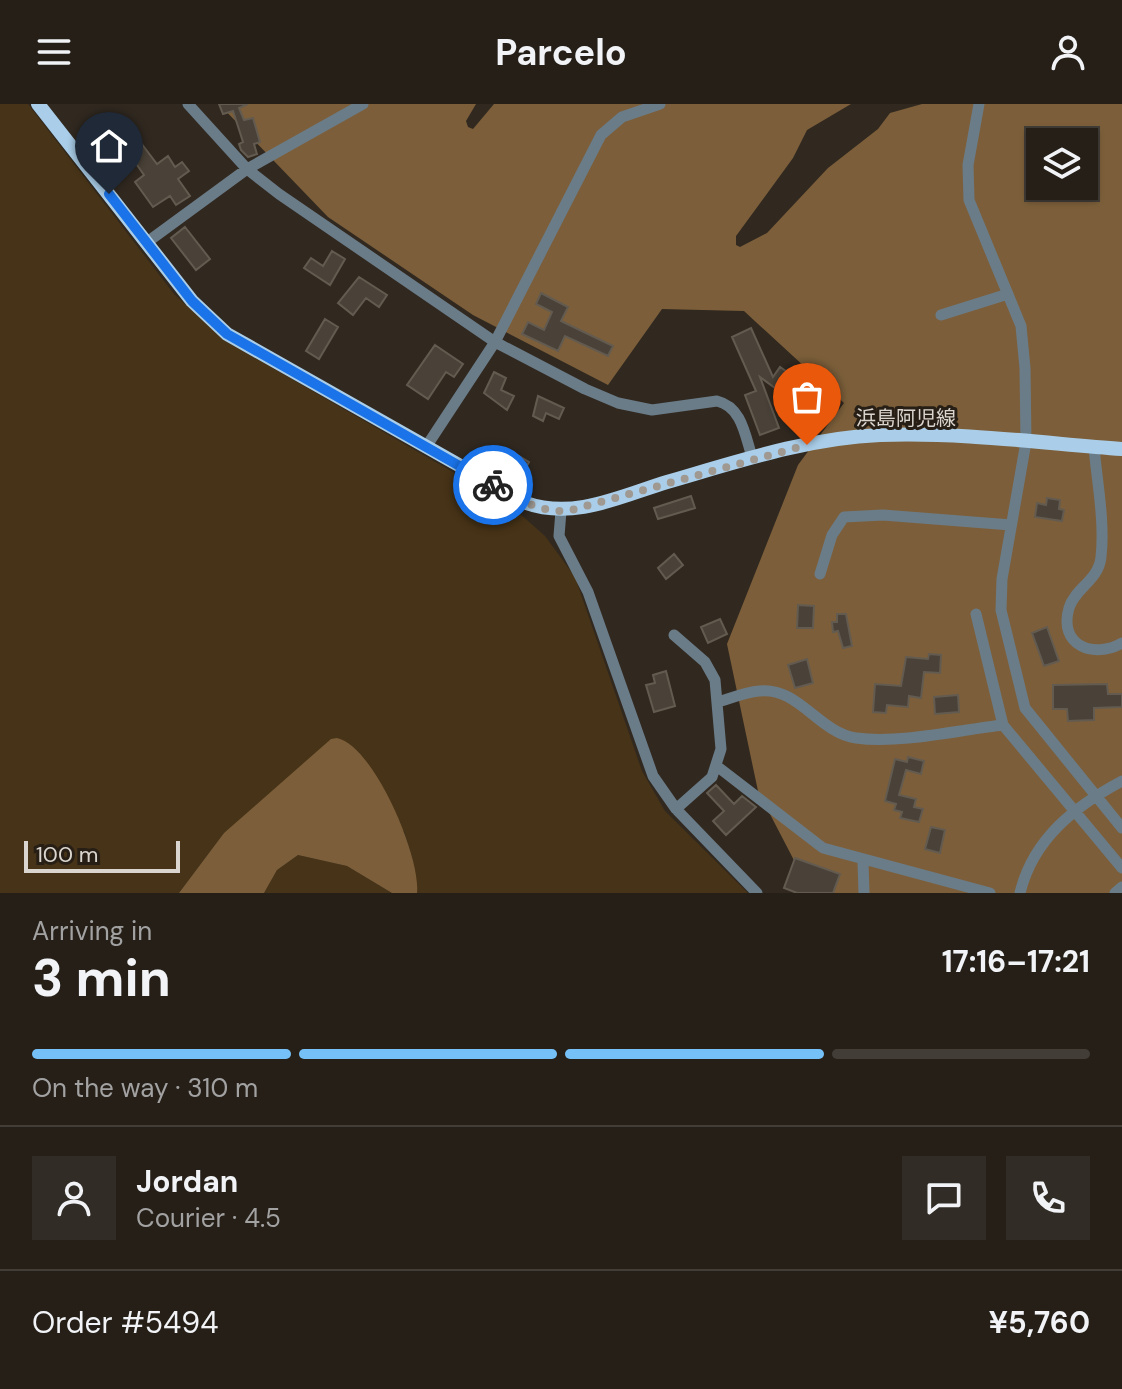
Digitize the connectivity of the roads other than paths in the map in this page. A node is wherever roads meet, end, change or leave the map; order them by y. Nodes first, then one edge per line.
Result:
1 (38, 104) edge
2 (188, 104) edge
3 (363, 104) edge
4 (660, 104) edge
5 (979, 104) edge
6 (247, 169) junction
7 (146, 243) junction
8 (1008, 294) junction
9 (941, 315) dead end
10 (495, 342) junction
11 (1026, 442) junction
12 (426, 447) junction
13 (1094, 447) junction
14 (1122, 449) edge
15 (752, 457) junction
16 (561, 511) junction
17 (1011, 525) junction
18 (820, 574) dead end
19 (976, 614) dead end
20 (674, 635) dead end
21 (1122, 643) edge
22 (718, 702) junction
23 (1003, 725) junction
24 (718, 767) junction
25 (1122, 781) edge
26 (1094, 796) junction
27 (676, 809) junction
28 (1073, 811) junction
29 (1122, 828) edge
30 (863, 862) junction
31 (1122, 868) edge
32 (1122, 887) edge
33 (757, 893) edge
34 (864, 893) edge
35 (990, 893) edge
36 (1020, 893) edge
37 (1115, 893) edge

1 - 7 main road
2 - 6 street
3 - 6 street
4 - 10 street
5 - 8 street
6 - 7 street
6 - 10 street
7 - 12 main road
8 - 9 street
8 - 11 street
10 - 12 street
10 - 15 street
11 - 13 main road, 浜島阿児線
11 - 15 main road, 浜島阿児線
11 - 17 street
12 - 16 main road
13 - 14 main road, 浜島阿児線
13 - 21 street
15 - 16 main road, 浜島阿児線
16 - 27 street
17 - 18 street
17 - 26 street
19 - 23 street
20 - 22 street
22 - 23 street
22 - 24 street
23 - 28 street
24 - 27 street
24 - 30 street
25 - 26 street
26 - 28 street
26 - 29 street
27 - 33 street
28 - 31 street
28 - 36 street
30 - 34 street
30 - 35 street
32 - 37 street

